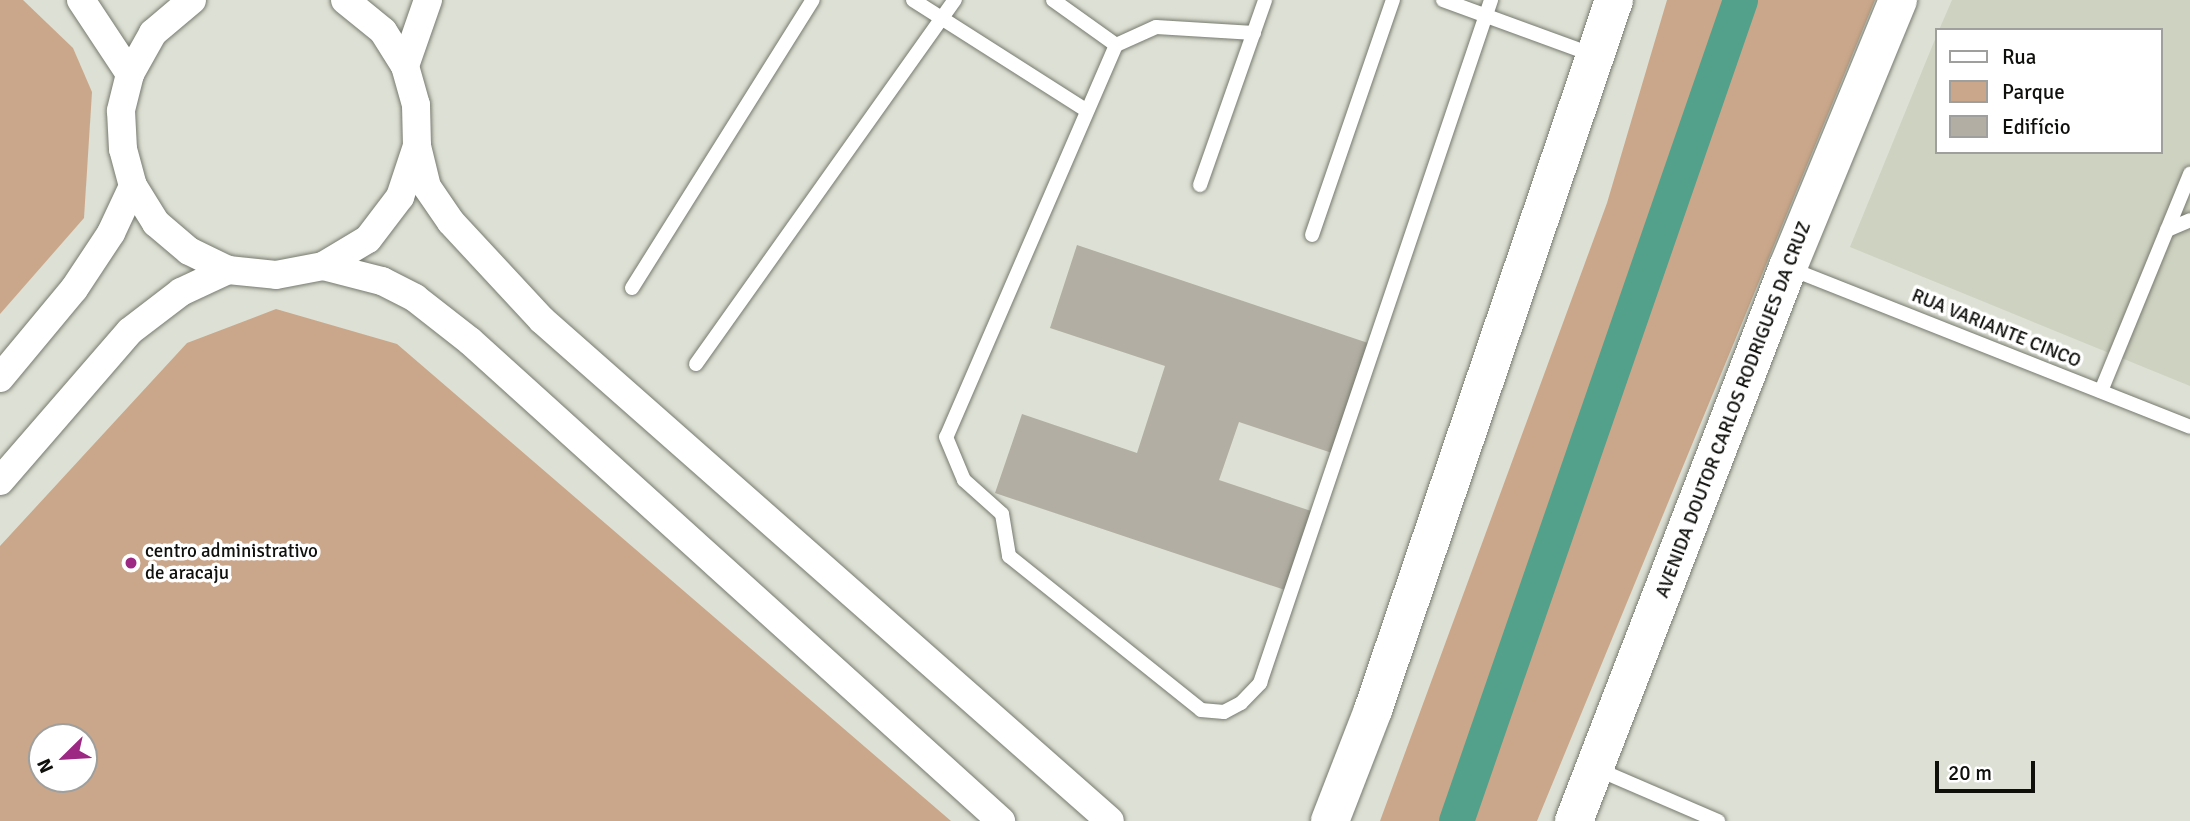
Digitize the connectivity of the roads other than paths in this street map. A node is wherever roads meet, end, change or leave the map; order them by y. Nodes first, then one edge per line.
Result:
1 (82, 0) edge
2 (192, 0) edge
3 (345, 0) edge
4 (428, 0) edge
5 (813, 0) edge
6 (914, 0) edge
7 (955, 0) edge
8 (1053, 0) edge
9 (1265, 0) edge
10 (1393, 0) edge
11 (1443, 0) edge
12 (1491, 0) edge
13 (1898, 0) edge
14 (1606, 2) edge
15 (1485, 16) junction
16 (941, 19) junction
17 (1254, 33) junction
18 (1116, 45) junction
19 (1595, 56) junction
20 (404, 66) junction
21 (130, 74) junction
22 (1087, 111) junction
23 (417, 146) junction
24 (2190, 174) edge
25 (1200, 185) dead end
26 (134, 186) junction
27 (2190, 220) edge
28 (2167, 230) junction
29 (1312, 235) dead end
30 (323, 266) junction
31 (1788, 268) junction
32 (228, 270) junction
33 (632, 288) dead end
34 (696, 364) dead end
35 (0, 378) edge
36 (2101, 391) junction
37 (2190, 427) edge
38 (0, 481) edge
39 (1597, 769) junction
40 (1001, 821) edge
41 (1110, 821) edge
42 (1330, 821) edge
43 (1574, 821) edge
44 (1718, 821) edge

1 - 21 street
2 - 21 street
3 - 20 street
4 - 20 street
5 - 33 lane
6 - 16 lane
7 - 16 lane
8 - 18 lane
9 - 17 lane
10 - 29 lane
11 - 15 lane
12 - 15 lane
13 - 31 main road, AVENIDA DOUTOR CARLOS RODRIGUES DA CRUZ
14 - 19 main road
15 - 19 lane
15 - 22 lane
16 - 22 lane
16 - 34 lane
17 - 18 lane
17 - 25 lane
18 - 22 lane
19 - 42 main road
20 - 23 street
21 - 26 street
23 - 30 street
23 - 41 street
24 - 28 lane
26 - 32 street
26 - 35 street
27 - 28 lane
28 - 36 lane
30 - 32 street
30 - 40 street
31 - 36 lane, RUA VARIANTE CINCO
31 - 39 main road, AVENIDA DOUTOR CARLOS RODRIGUES DA CRUZ
32 - 38 street
36 - 37 lane, RUA VARIANTE CINCO
39 - 43 main road, AVENIDA DOUTOR CARLOS RODRIGUES DA CRUZ
39 - 44 lane

